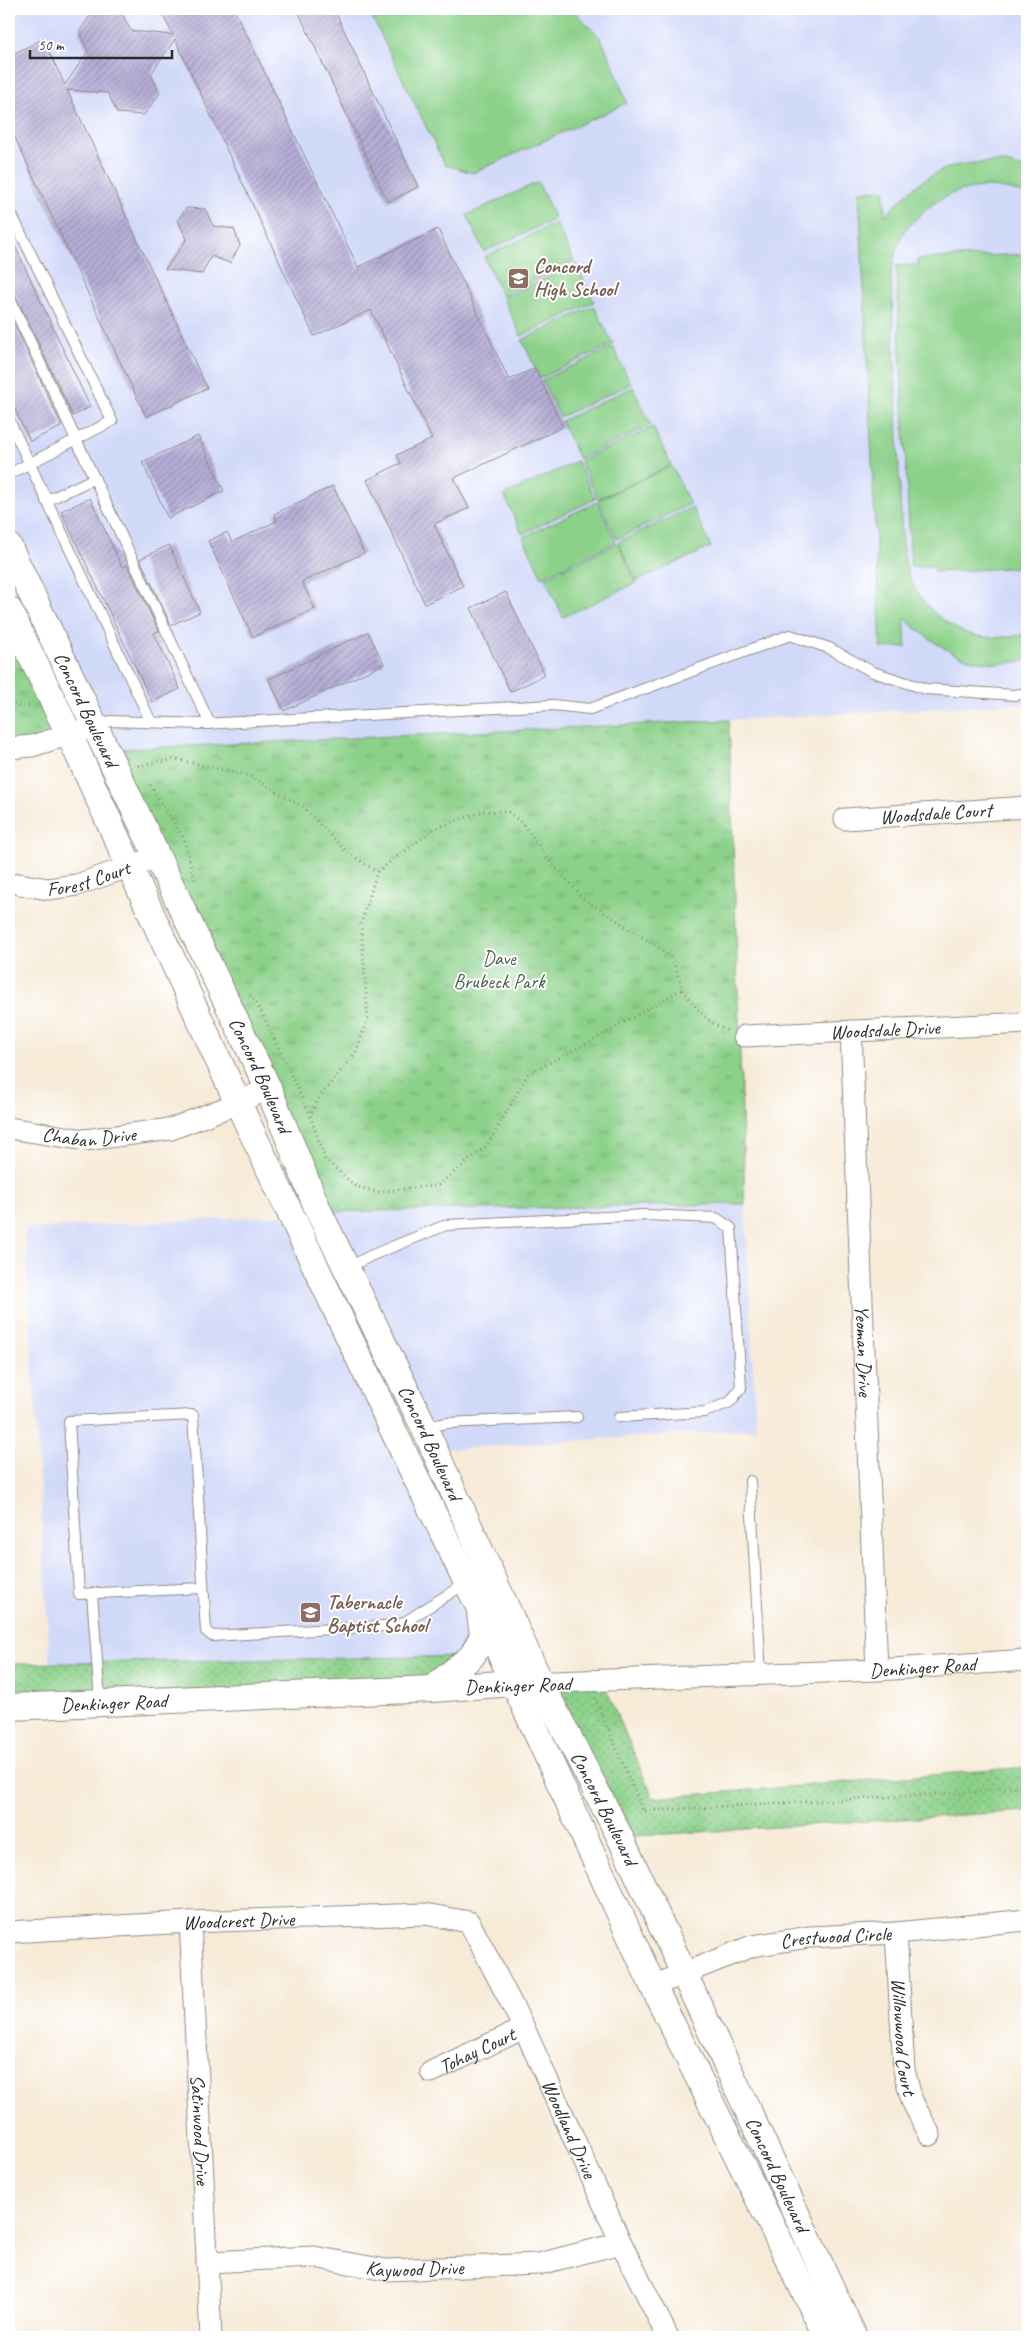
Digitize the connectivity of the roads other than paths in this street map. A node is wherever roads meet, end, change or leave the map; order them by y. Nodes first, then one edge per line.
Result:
1 (9, 209) edge
2 (9, 297) edge
3 (9, 420) edge
4 (77, 439) junction
5 (28, 463) junction
6 (9, 474) edge
7 (95, 478) junction
8 (46, 501) junction
9 (9, 548) edge
10 (9, 610) edge
11 (1027, 694) edge
12 (151, 722) junction
13 (210, 724) junction
14 (94, 726) junction
15 (69, 734) junction
16 (9, 748) edge
17 (1027, 807) edge
18 (846, 819) dead end
19 (156, 857) junction
20 (130, 866) junction
21 (19, 884) dead end
22 (1027, 1023) edge
23 (850, 1031) junction
24 (744, 1036) road end
25 (268, 1088) junction
26 (238, 1103) junction
27 (9, 1128) edge
28 (347, 1268) junction
29 (577, 1417) dead end
30 (620, 1418) dead end
31 (424, 1427) junction
32 (750, 1481) dead end
33 (467, 1583) junction
34 (202, 1588) junction
35 (92, 1593) junction
36 (480, 1607) junction
37 (1027, 1660) edge
38 (877, 1670) junction
39 (762, 1675) junction
40 (540, 1682) junction
41 (514, 1683) junction
42 (432, 1689) junction
43 (100, 1703) junction
44 (9, 1707) edge
45 (1027, 1920) edge
46 (190, 1922) junction
47 (469, 1922) joint
48 (9, 1932) edge
49 (896, 1934) junction
50 (684, 1972) junction
51 (653, 1986) junction
52 (524, 2028) junction
53 (431, 2072) dead end
54 (930, 2135) dead end
55 (621, 2244) junction
56 (207, 2262) junction
57 (211, 2337) edge
58 (668, 2337) edge
59 (827, 2337) edge
60 (854, 2337) edge

1 - 4 lane
2 - 4 lane
3 - 5 lane
4 - 5 lane
4 - 7 lane
5 - 6 lane
5 - 8 lane
7 - 8 lane
7 - 13 lane
8 - 12 lane
9 - 14 street, Concord Boulevard
10 - 15 street, Concord Boulevard
11 - 13 lane
12 - 13 lane
12 - 14 lane
14 - 15 street
14 - 19 street, Concord Boulevard
15 - 16 street
15 - 20 street, Concord Boulevard
17 - 18 street, Woodsdale Court
19 - 20 street, Forest Court
19 - 25 street, Concord Boulevard
20 - 21 street, Forest Court
20 - 26 street, Concord Boulevard
22 - 23 street, Woodsdale Drive
23 - 24 street, Woodsdale Drive
23 - 38 street, Yeoman Drive
25 - 26 street, Chaban Drive
25 - 28 street, Concord Boulevard
26 - 27 street, Chaban Drive
26 - 33 street, Concord Boulevard
28 - 30 lane
28 - 31 street, Concord Boulevard
29 - 31 lane
31 - 40 street, Concord Boulevard
32 - 39 lane
33 - 34 lane
33 - 36 street, Concord Boulevard
34 - 35 lane
34 - 35 lane
35 - 43 lane
36 - 41 street, Concord Boulevard
36 - 42 street
37 - 38 street, Denkinger Road
38 - 39 street, Denkinger Road
39 - 40 street, Denkinger Road
40 - 41 street, Denkinger Road
40 - 50 street, Concord Boulevard
41 - 42 street, Denkinger Road
41 - 51 street, Concord Boulevard
42 - 43 street, Denkinger Road
43 - 44 street, Denkinger Road
45 - 49 street, Crestwood Circle
46 - 47 street, Woodcrest Drive
46 - 48 street, Woodcrest Drive
46 - 56 street, Satinwood Drive
47 - 52 street, Woodland Drive
49 - 50 street, Crestwood Circle
49 - 54 street, Willowwood Court
50 - 51 street, Crestwood Circle
50 - 60 street, Concord Boulevard
51 - 59 street, Concord Boulevard
52 - 53 street, Tohay Court
52 - 55 street, Woodland Drive
55 - 56 street, Kaywood Drive
55 - 58 street, Woodland Drive
56 - 57 street, Satinwood Drive

